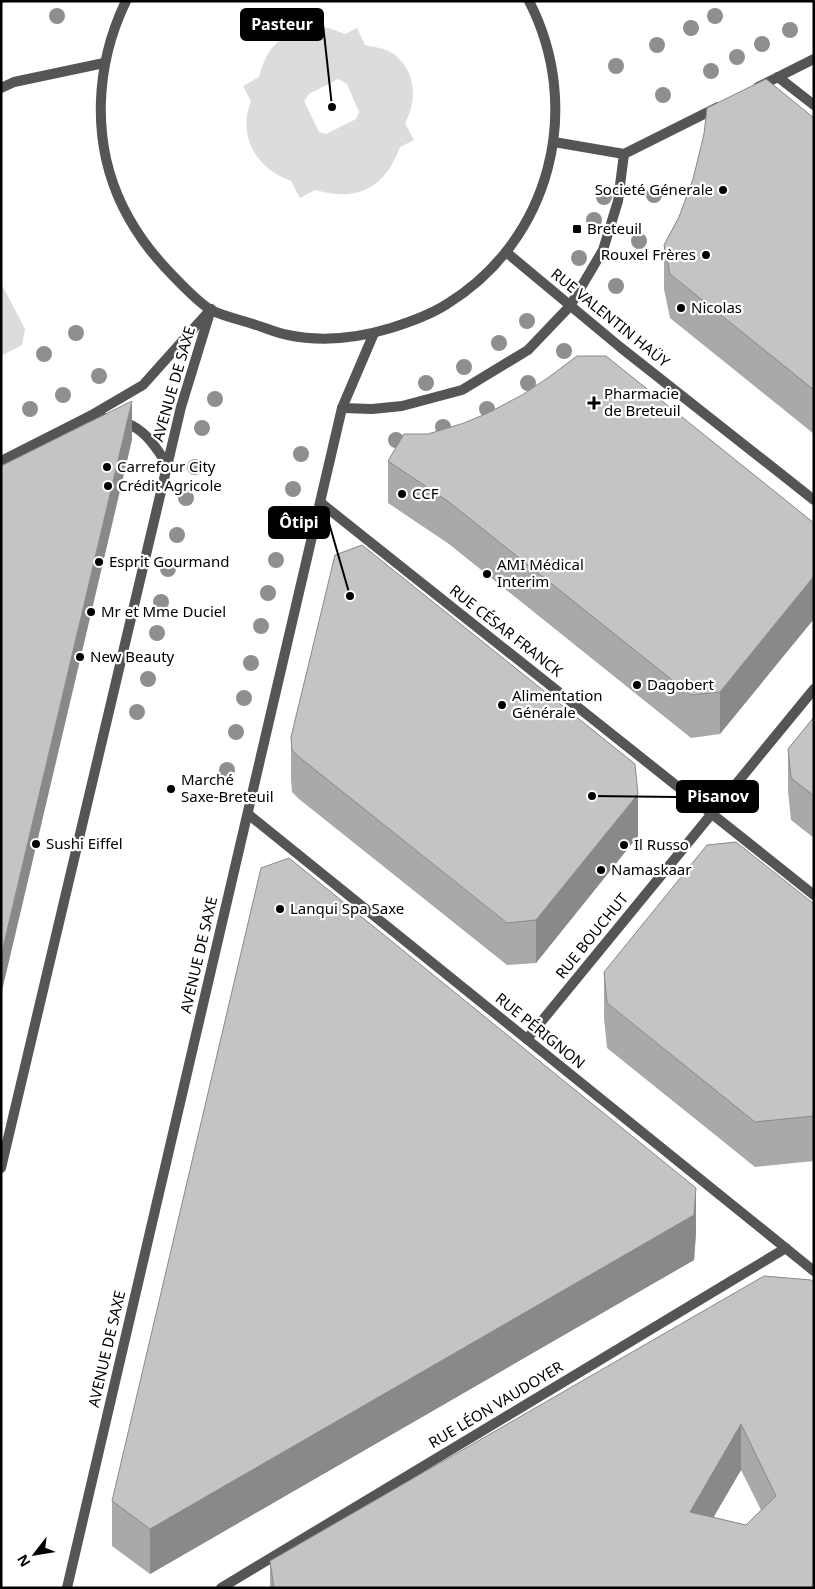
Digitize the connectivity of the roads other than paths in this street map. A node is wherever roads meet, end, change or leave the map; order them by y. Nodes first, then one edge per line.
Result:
1 (126, 1) edge
2 (529, 1) edge
3 (814, 59) edge
4 (104, 63) junction
5 (778, 76) junction
6 (1, 88) edge
7 (752, 90) edge
8 (725, 103) edge
9 (814, 105) edge
10 (554, 142) junction
11 (624, 154) junction
12 (506, 252) junction
13 (570, 306) junction
14 (210, 310) junction
15 (374, 333) junction
16 (342, 408) junction
17 (90, 416) junction
18 (1, 461) edge
19 (167, 464) junction
20 (814, 500) edge
21 (320, 503) junction
22 (814, 689) edge
23 (248, 814) junction
24 (712, 814) junction
25 (814, 895) edge
26 (527, 1040) junction
27 (1, 1168) edge
28 (786, 1248) junction
29 (814, 1271) edge
30 (67, 1588) edge
31 (221, 1588) edge

1 - 4 street
2 - 10 street
3 - 5 street
4 - 6 street
4 - 14 street
5 - 7 street
5 - 9 street
8 - 11 street
10 - 11 street
10 - 12 street
11 - 13 street
12 - 13 street, RUE VALENTIN HAÜY
12 - 15 street
13 - 16 street
13 - 20 street, RUE VALENTIN HAÜY
14 - 15 street
14 - 17 street
14 - 19 street, AVENUE DE SAXE
15 - 16 street, AVENUE DE SAXE
16 - 21 street, AVENUE DE SAXE
17 - 18 street
17 - 19 street
19 - 27 street, AVENUE DE SAXE
21 - 23 street, AVENUE DE SAXE
21 - 24 street, RUE CÉSAR FRANCK
22 - 24 street, RUE BOUCHUT
23 - 26 street, RUE PÉRIGNON
23 - 30 street, AVENUE DE SAXE
24 - 25 street, RUE CÉSAR FRANCK
24 - 26 street, RUE BOUCHUT
26 - 28 street, RUE PÉRIGNON
28 - 29 street, RUE PÉRIGNON
28 - 31 street, RUE LÉON VAUDOYER

